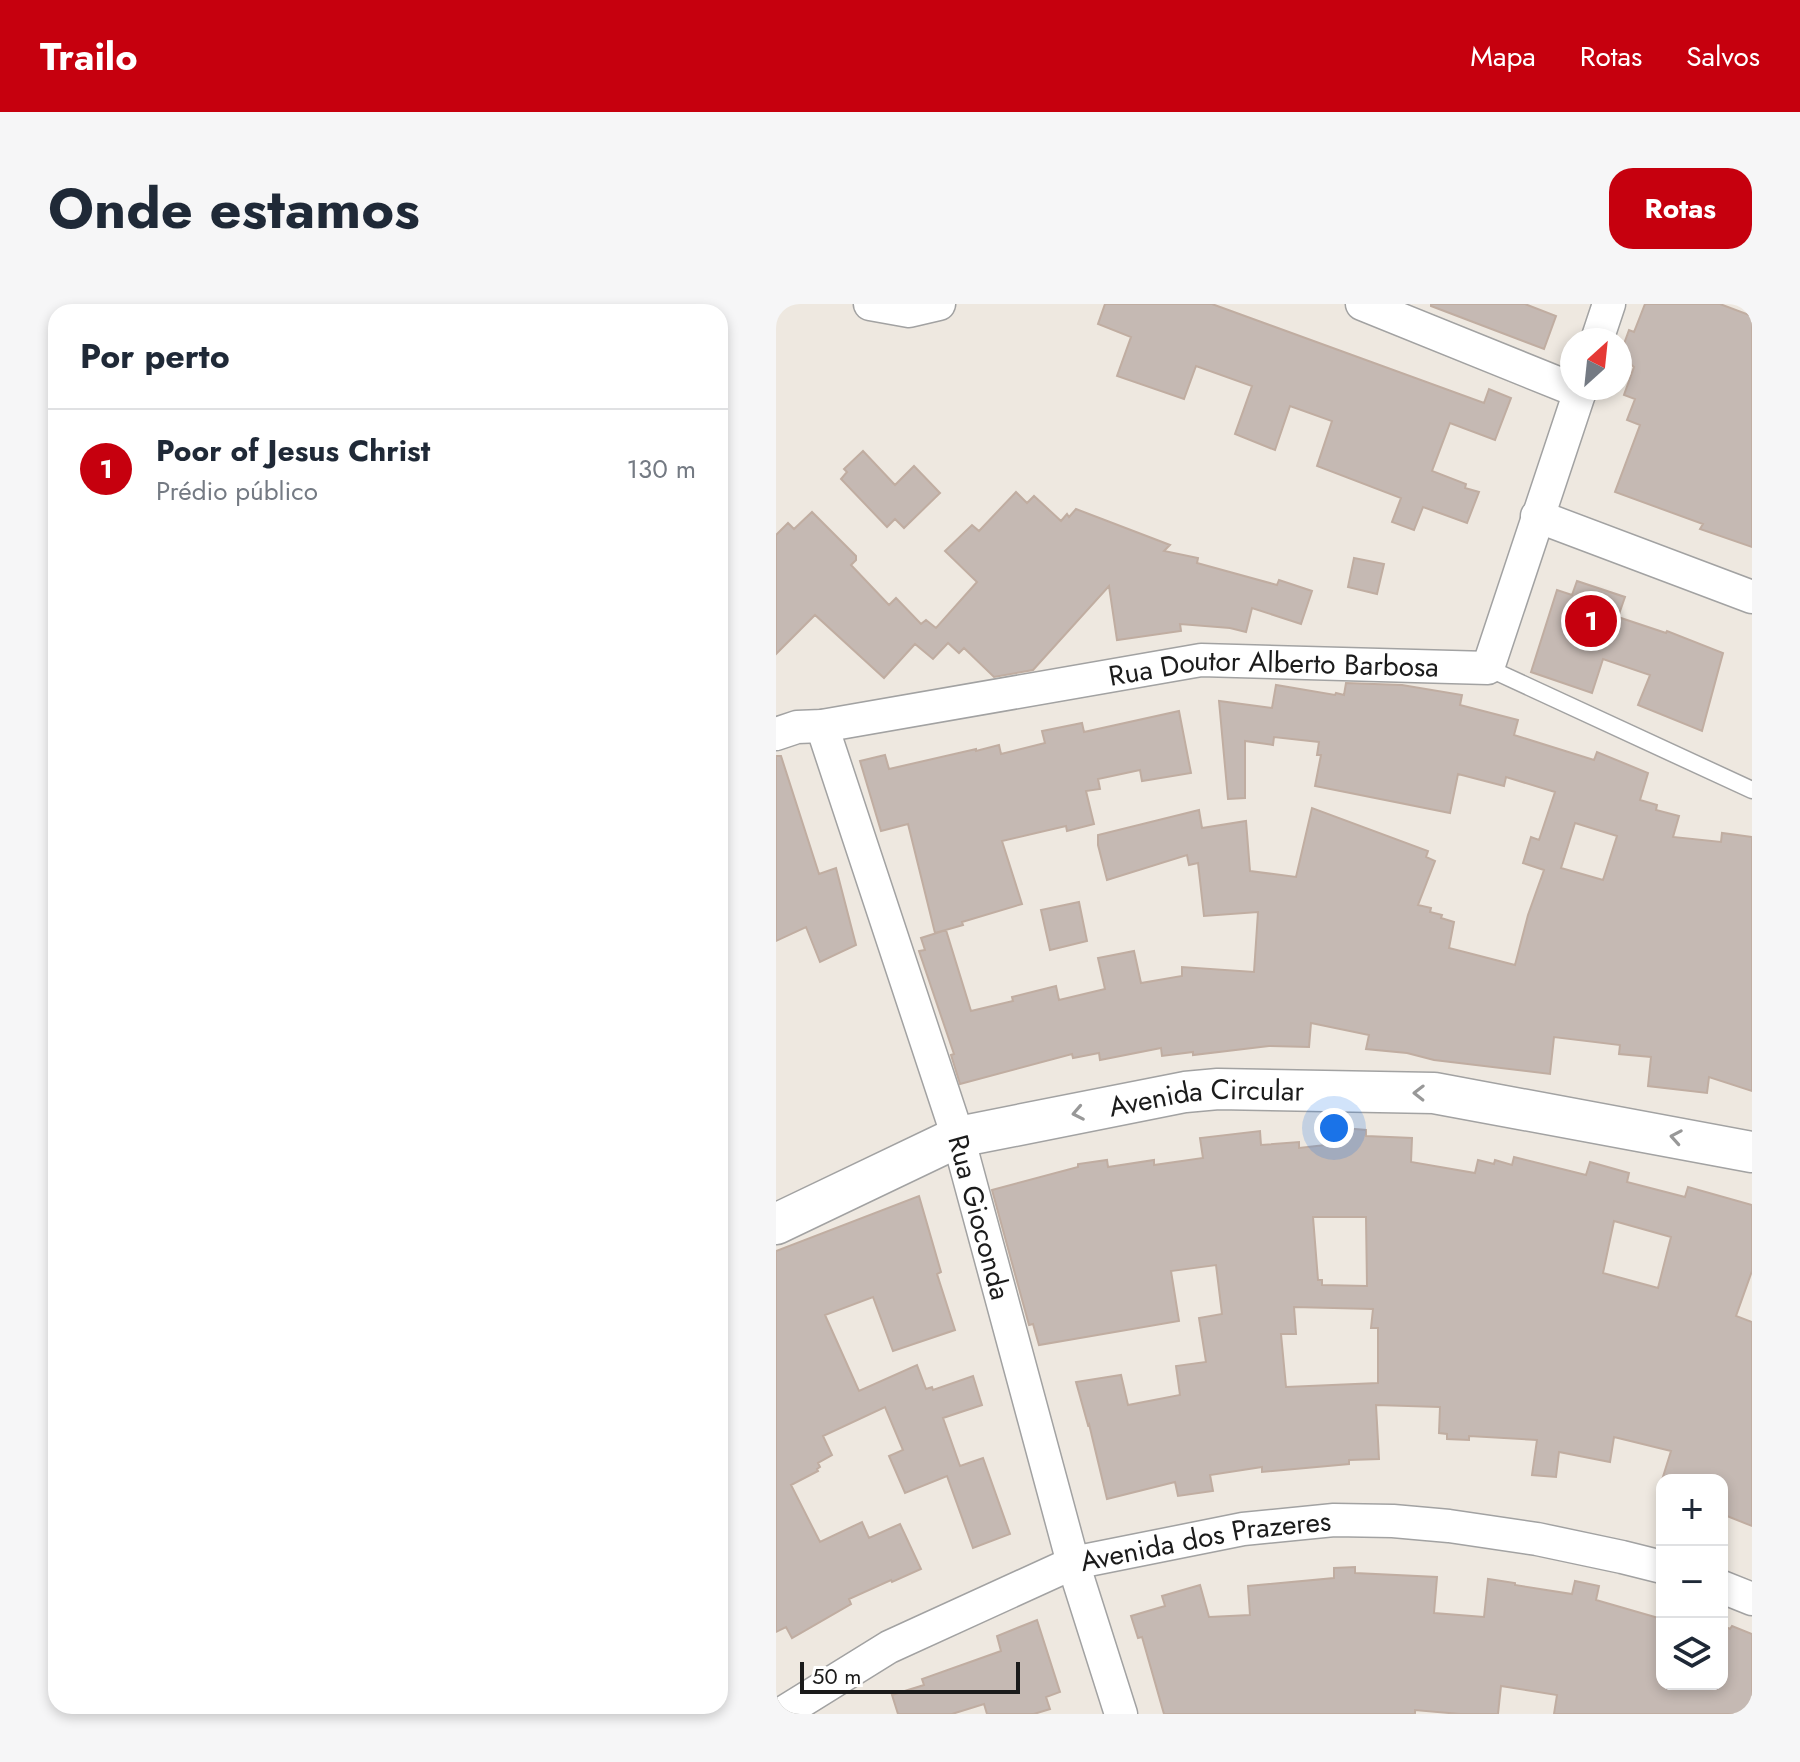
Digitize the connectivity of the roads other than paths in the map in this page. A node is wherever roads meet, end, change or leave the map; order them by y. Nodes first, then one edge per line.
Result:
1 (870, 304) edge
2 (939, 304) edge
3 (1362, 304) edge
4 (1609, 304) edge
5 (1601, 328) edge
6 (1560, 382) edge
7 (1577, 400) edge
8 (1537, 516) junction
9 (1752, 597) edge
10 (1488, 668) junction
11 (793, 725) edge
12 (1752, 790) edge
13 (958, 1137) junction
14 (1752, 1152) edge
15 (776, 1224) edge
16 (1073, 1563) junction
17 (1656, 1566) edge
18 (1728, 1589) edge
19 (1752, 1599) edge
20 (781, 1714) edge
21 (1121, 1714) edge

1 - 2 street
3 - 6 street
4 - 5 street
7 - 8 street
8 - 9 street
8 - 10 street
10 - 11 street, Rua Doutor Alberto Barbosa
10 - 12 lane, Rua Doutor Alberto Barbosa
11 - 13 street, Rua Gioconda
14 -> 13 street, Avenida Circular
13 - 15 street, Avenida Circular
13 - 16 street, Rua Gioconda
16 - 17 street, Avenida dos Prazeres
16 - 20 street, Avenida dos Prazeres
16 - 21 street, Rua Gioconda
18 - 19 street

